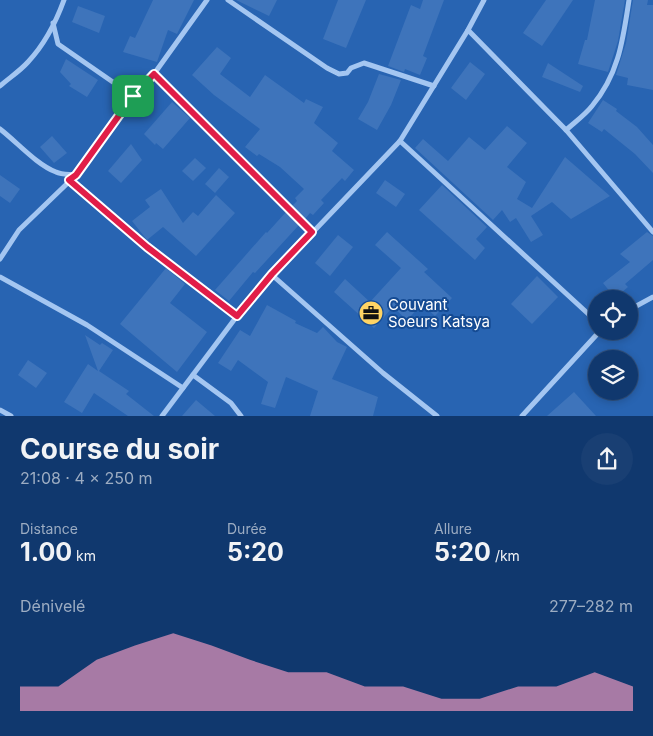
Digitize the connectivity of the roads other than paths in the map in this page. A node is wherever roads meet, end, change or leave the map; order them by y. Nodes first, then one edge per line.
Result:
1 (64, 0) edge
2 (207, 0) edge
3 (228, 0) edge
4 (484, 0) edge
5 (629, 0) edge
6 (53, 24) junction
7 (468, 30) junction
8 (154, 74) junction
9 (0, 86) edge
10 (434, 86) junction
11 (133, 96) junction
12 (0, 129) edge
13 (566, 130) junction
14 (400, 141) junction
15 (76, 175) junction
16 (69, 180) junction
17 (312, 232) junction
18 (653, 232) edge
19 (0, 259) edge
20 (272, 274) junction
21 (0, 277) edge
22 (653, 297) edge
23 (638, 305) edge
24 (588, 314) edge
25 (237, 316) junction
26 (592, 340) edge
27 (193, 375) junction
28 (183, 388) junction
29 (0, 410) edge
30 (11, 416) edge
31 (162, 416) edge
32 (241, 416) edge
33 (437, 416) edge
34 (522, 416) edge

1 - 6 street
2 - 8 street
3 - 10 street
4 - 7 street
5 - 13 street
6 - 9 street
6 - 11 street
7 - 10 street
7 - 13 street
8 - 11 street
8 - 17 street
10 - 14 street
11 - 15 street
12 - 15 street
13 - 18 street
14 - 17 street
14 - 24 street
15 - 16 street
16 - 19 street
16 - 25 street
17 - 20 street
20 - 25 street
20 - 33 street
21 - 28 street
22 - 23 street
25 - 27 street
26 - 34 street
27 - 28 street
27 - 32 street
28 - 31 street
29 - 30 street

